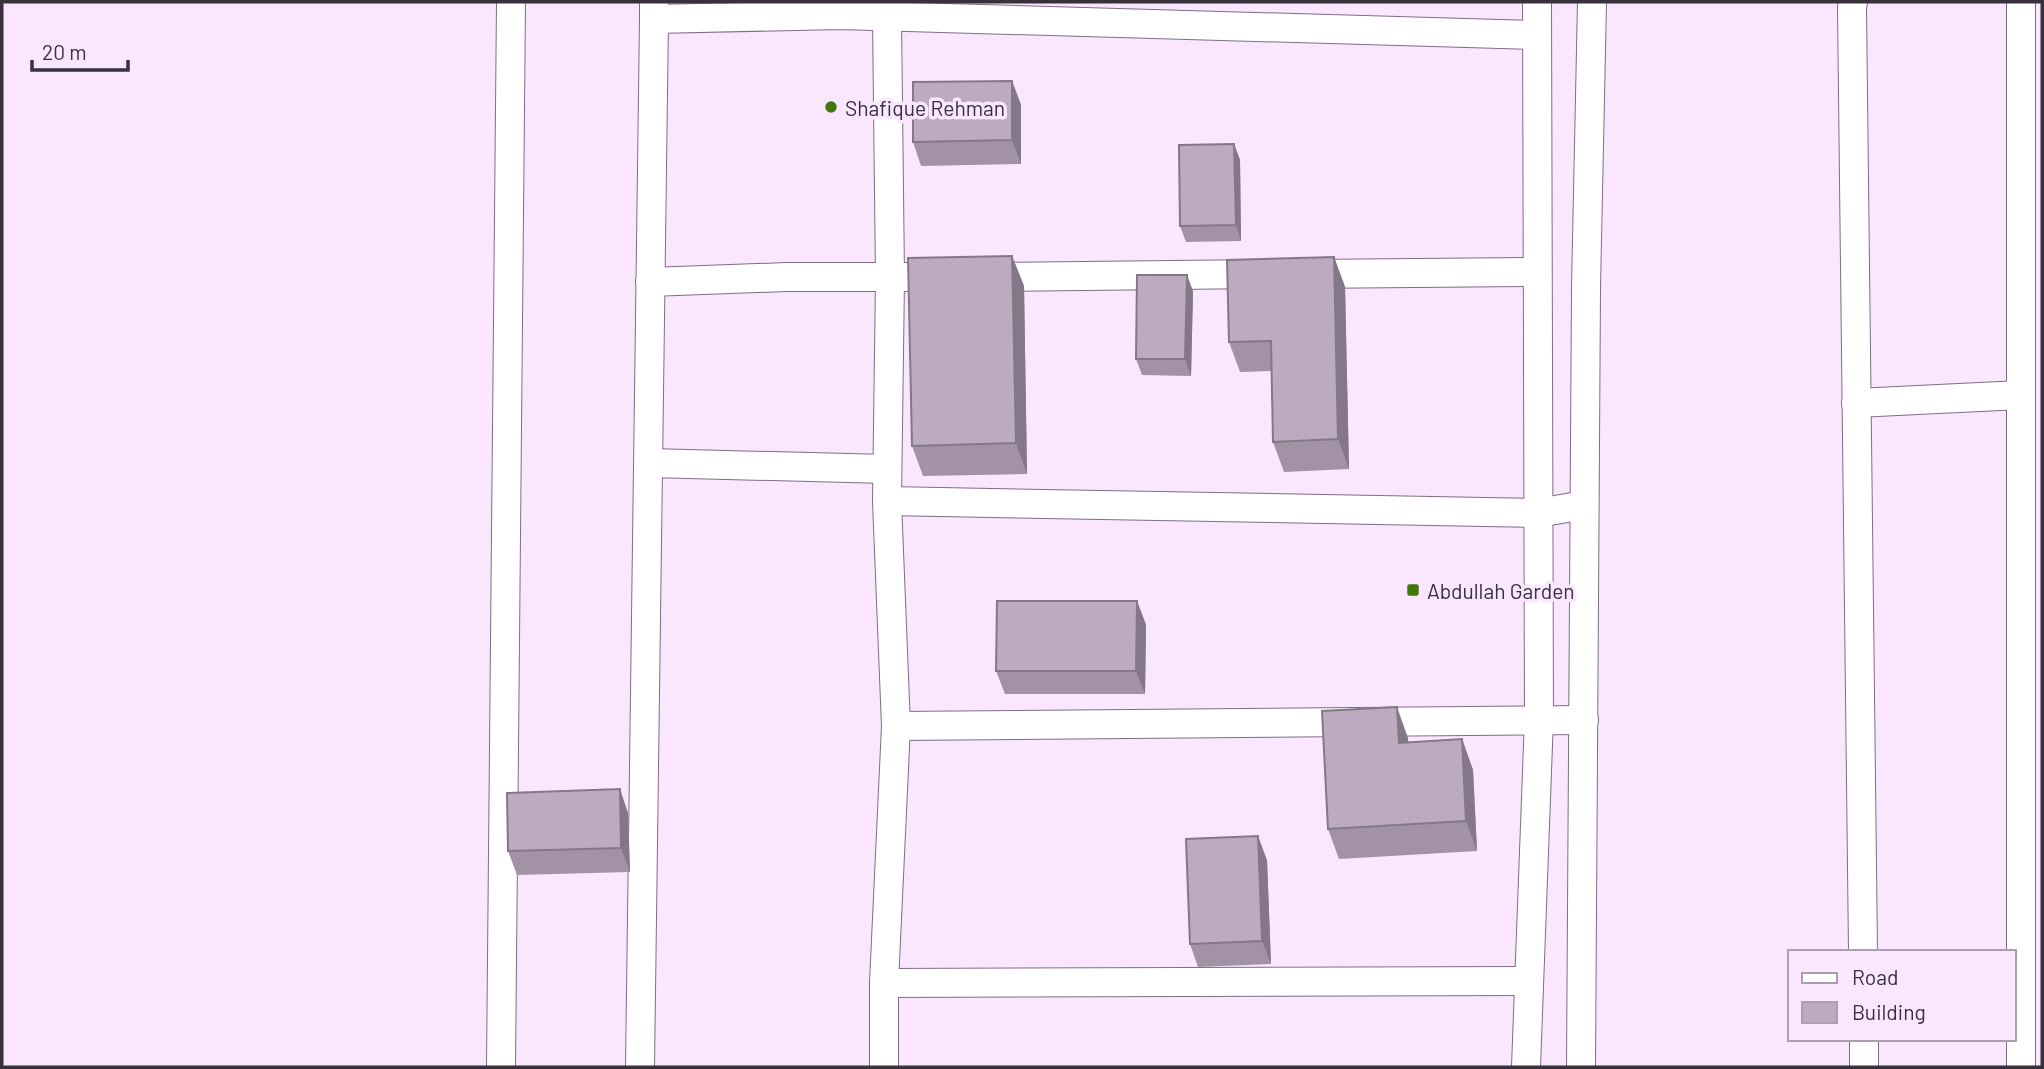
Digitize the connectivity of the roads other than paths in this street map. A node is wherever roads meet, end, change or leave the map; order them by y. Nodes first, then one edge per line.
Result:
1 (511, 2) edge
2 (1537, 2) edge
3 (1592, 2) edge
4 (1853, 2) edge
5 (2021, 2) edge
6 (654, 10) edge
7 (887, 18) junction
8 (1537, 34) junction
9 (1536, 272) junction
10 (890, 278) junction
11 (650, 282) junction
12 (2021, 395) junction
13 (1856, 403) junction
14 (649, 463) junction
15 (887, 469) junction
16 (887, 501) junction
17 (1584, 505) junction
18 (1538, 513) junction
19 (1539, 718) junction
20 (1584, 720) junction
21 (896, 726) junction
22 (1863, 950) edge
23 (1528, 981) junction
24 (884, 983) junction
25 (1864, 1041) edge
26 (501, 1067) edge
27 (640, 1067) edge
28 (884, 1067) edge
29 (1526, 1067) edge
30 (1581, 1067) edge
31 (1864, 1067) edge
32 (2021, 1067) edge

1 - 26 street
2 - 8 street
3 - 17 street
4 - 13 street
5 - 12 street
6 - 7 street
6 - 11 street
7 - 8 street
7 - 10 street
8 - 9 street
9 - 10 street
9 - 18 street
10 - 11 street
10 - 15 street
11 - 14 street
12 - 13 street
12 - 32 street
13 - 22 street
14 - 15 street
14 - 27 street
15 - 16 street
16 - 18 street
16 - 21 street
17 - 18 street
17 - 20 street
18 - 19 street
19 - 20 street
19 - 21 street
19 - 23 street
20 - 30 street
21 - 24 street
23 - 24 street
23 - 29 street
24 - 28 street
25 - 31 street

